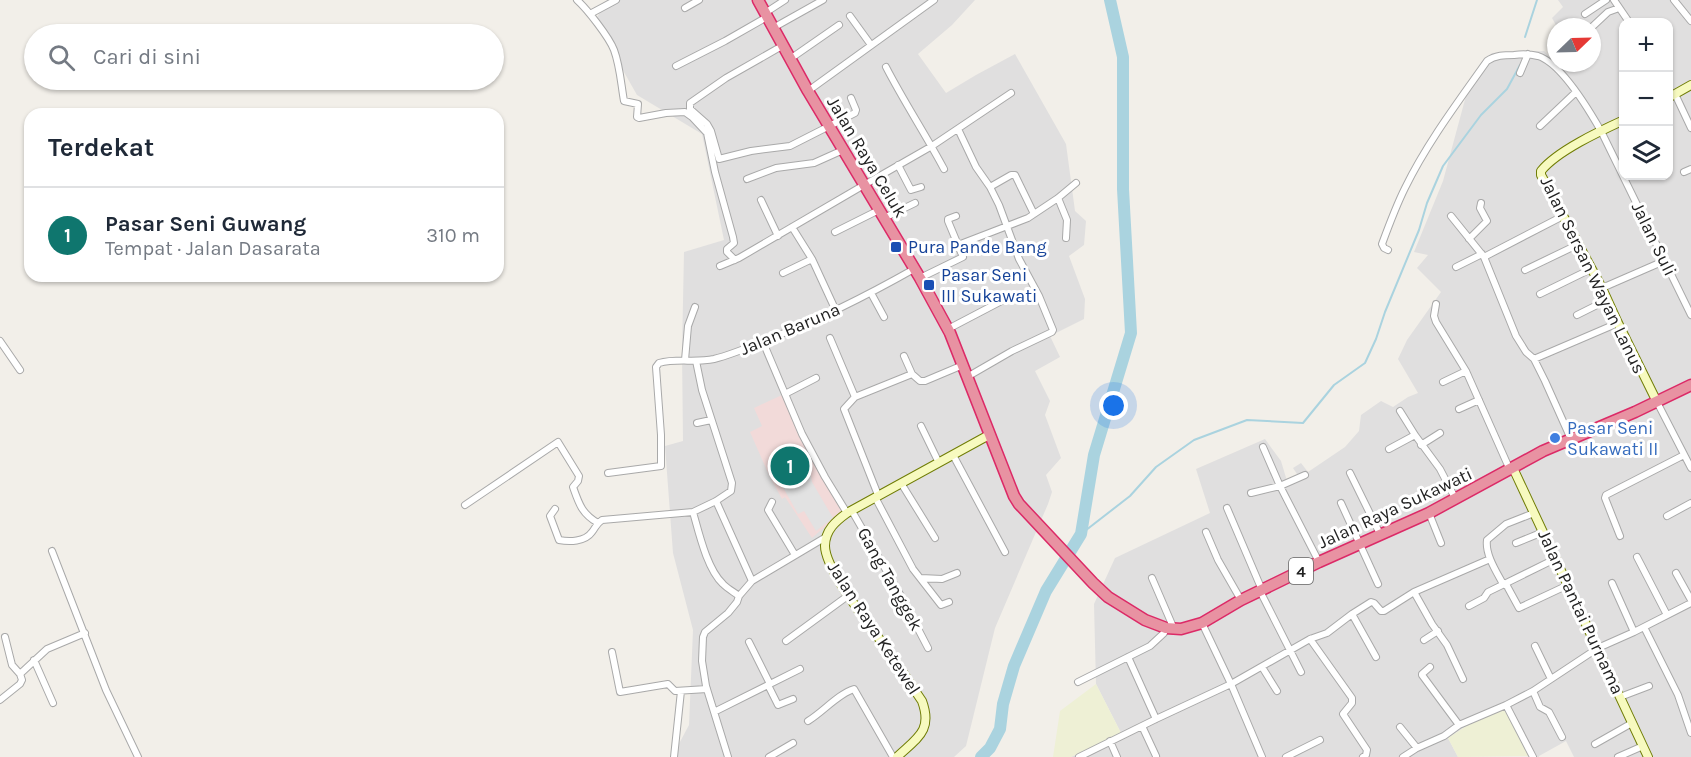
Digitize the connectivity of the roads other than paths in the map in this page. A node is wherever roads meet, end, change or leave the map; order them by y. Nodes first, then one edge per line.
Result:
1 (578, 0) edge
2 (616, 0) edge
3 (699, 0) edge
4 (758, 0) edge
5 (785, 0) edge
6 (823, 0) edge
7 (934, 0) edge
8 (1606, 0) edge
9 (1614, 0) edge
10 (1674, 0) edge
11 (685, 8) dead end
12 (1619, 8) junction
13 (590, 14) junction
14 (1585, 14) dead end
15 (766, 15) junction
16 (850, 16) dead end
17 (1626, 18) edge
18 (1601, 19) edge
19 (1691, 21) edge
20 (839, 25) dead end
21 (772, 28) junction
22 (872, 45) junction
23 (782, 46) junction
24 (1528, 54) junction
25 (790, 59) junction
26 (1547, 59) edge
27 (676, 66) dead end
28 (886, 67) dead end
29 (1561, 72) edge
30 (1520, 73) dead end
31 (1691, 85) edge
32 (808, 91) junction
33 (1576, 92) junction
34 (1011, 93) dead end
35 (1673, 94) edge
36 (851, 98) dead end
37 (1673, 101) edge
38 (1619, 122) edge
39 (1540, 126) dead end
40 (830, 127) junction
41 (1691, 128) edge
42 (958, 129) junction
43 (1601, 131) junction
44 (932, 146) junction
45 (843, 150) junction
46 (898, 165) junction
47 (944, 169) dead end
48 (1691, 169) edge
49 (1684, 172) dead end
50 (747, 180) dead end
51 (1076, 183) dead end
52 (864, 185) junction
53 (921, 187) dead end
54 (990, 187) junction
55 (1058, 198) junction
56 (761, 200) dead end
57 (915, 203) dead end
58 (1481, 203) dead end
59 (881, 214) junction
60 (1034, 214) junction
61 (956, 216) dead end
62 (1451, 216) dead end
63 (1563, 216) junction
64 (1006, 226) junction
65 (792, 227) junction
66 (835, 232) dead end
67 (778, 236) junction
68 (1066, 238) dead end
69 (1469, 239) junction
70 (1579, 244) junction
71 (958, 245) junction
72 (1388, 250) dead end
73 (1483, 256) junction
74 (812, 259) junction
75 (735, 260) junction
76 (1664, 261) junction
77 (720, 266) dead end
78 (1456, 267) dead end
79 (1591, 269) junction
80 (1525, 270) dead end
81 (783, 273) dead end
82 (917, 274) junction
83 (1602, 288) junction
84 (871, 293) junction
85 (1540, 294) dead end
86 (1011, 296) dead end
87 (1607, 300) junction
88 (1436, 304) dead end
89 (694, 307) dead end
90 (836, 310) junction
91 (1577, 315) dead end
92 (1691, 315) edge
93 (884, 317) dead end
94 (1618, 323) junction
95 (948, 329) junction
96 (830, 338) dead end
97 (0, 341) edge
98 (763, 342) junction
99 (904, 356) dead end
100 (1534, 359) junction
101 (686, 360) junction
102 (696, 361) junction
103 (963, 365) junction
104 (20, 370) dead end
105 (1466, 371) junction
106 (912, 374) junction
107 (967, 377) junction
108 (816, 378) dead end
109 (1443, 382) dead end
110 (1691, 385) edge
111 (785, 394) junction
112 (855, 397) junction
113 (1479, 400) junction
114 (1657, 402) junction
115 (1459, 409) dead end
116 (1400, 411) dead end
117 (711, 420) junction
118 (697, 423) dead end
119 (921, 426) dead end
120 (1440, 433) dead end
121 (989, 435) junction
122 (1415, 435) junction
123 (1571, 439) junction
124 (1421, 445) junction
125 (1263, 447) dead end
126 (1389, 449) dead end
127 (953, 455) junction
128 (1684, 455) junction
129 (939, 463) junction
130 (1691, 468) edge
131 (1511, 469) junction
132 (608, 473) dead end
133 (1350, 473) dead end
134 (1305, 475) dead end
135 (901, 483) junction
136 (1281, 489) junction
137 (1251, 493) dead end
138 (876, 496) junction
139 (1455, 498) junction
140 (716, 501) junction
141 (772, 502) dead end
142 (1341, 503) dead end
143 (1691, 503) edge
144 (465, 505) dead end
145 (1227, 508) dead end
146 (555, 509) dead end
147 (693, 512) junction
148 (850, 512) junction
149 (1429, 513) junction
150 (1534, 513) junction
151 (1667, 516) dead end
152 (598, 523) junction
153 (1206, 532) dead end
154 (1543, 532) junction
155 (1380, 534) junction
156 (1620, 536) dead end
157 (826, 537) junction
158 (935, 538) dead end
159 (1441, 543) dead end
160 (1516, 543) dead end
161 (1359, 544) junction
162 (52, 551) dead end
163 (1005, 552) dead end
164 (795, 555) junction
165 (1637, 557) dead end
166 (1490, 559) junction
167 (1556, 559) junction
168 (1319, 562) junction
169 (957, 573) dead end
170 (1676, 573) dead end
171 (921, 578) junction
172 (1152, 578) dead end
173 (752, 581) junction
174 (1612, 583) dead end
175 (1378, 584) dead end
176 (1503, 584) junction
177 (1568, 585) junction
178 (1261, 591) junction
179 (1414, 592) junction
180 (849, 595) junction
181 (739, 596) junction
182 (1241, 600) junction
183 (949, 602) dead end
184 (1691, 602) edge
185 (1469, 606) dead end
186 (1352, 614) junction
187 (1667, 615) junction
188 (1202, 623) junction
189 (1644, 627) junction
190 (1170, 629) junction
191 (1438, 631) junction
192 (1634, 632) junction
193 (85, 633) junction
194 (5, 637) dead end
195 (1310, 639) junction
196 (1424, 640) dead end
197 (786, 641) dead end
198 (750, 642) dead end
199 (1535, 646) dead end
200 (928, 648) dead end
201 (1598, 648) junction
202 (1289, 651) junction
203 (612, 652) dead end
204 (1128, 657) junction
205 (1376, 657) dead end
206 (34, 660) junction
207 (1262, 667) junction
208 (1430, 667) dead end
209 (800, 669) dead end
210 (1301, 672) dead end
211 (20, 674) junction
212 (1463, 679) dead end
213 (1551, 679) junction
214 (1078, 682) dead end
215 (1231, 684) junction
216 (769, 685) junction
217 (1649, 686) dead end
218 (707, 689) junction
219 (681, 691) junction
220 (1277, 691) dead end
221 (1533, 691) junction
222 (1620, 696) junction
223 (793, 699) dead end
224 (0, 700) edge
225 (53, 703) dead end
226 (1506, 705) junction
227 (714, 712) junction
228 (1156, 719) junction
229 (808, 721) dead end
230 (1632, 723) junction
231 (1142, 726) junction
232 (1459, 726) junction
233 (1400, 728) dead end
234 (1691, 733) edge
235 (1562, 737) dead end
236 (1110, 741) junction
237 (1320, 741) dead end
238 (793, 743) dead end
239 (1595, 744) dead end
240 (1643, 746) junction
241 (1417, 748) junction
242 (1156, 756) edge
243 (138, 757) edge
244 (674, 757) edge
245 (728, 757) edge
246 (769, 757) edge
247 (895, 757) edge
248 (1079, 757) edge
249 (1117, 757) edge
250 (1262, 757) edge
251 (1286, 757) edge
252 (1363, 757) edge
253 (1403, 757) edge
254 (1533, 757) edge
255 (1618, 757) edge
256 (1648, 757) edge

1 - 13 street
2 - 13 street
3 - 11 street
4 - 15 highway, Jalan Raya Celuk
5 - 15 street
6 - 21 street
7 - 22 street
8 - 14 street
9 - 12 street
10 - 19 street
12 - 17 street
12 - 18 street
13 - 75 street
15 - 21 highway, Jalan Raya Celuk
15 - 27 street
16 - 22 street
20 - 25 street
21 - 23 highway, Jalan Raya Celuk
22 - 32 street
23 - 25 highway, Jalan Raya Celuk
23 - 40 street
24 - 26 street
24 - 30 street
24 - 72 street
25 - 32 highway, Jalan Raya Celuk
28 - 44 street
29 - 33 street, Jalan Suli
31 - 35 street
32 - 40 highway, Jalan Raya Celuk
33 - 39 street
33 - 43 street, Jalan Suli
34 - 42 street
36 - 40 street
37 - 41 street
38 - 43 street, Jalan Sersan Wayan Lanus
40 - 45 highway, Jalan Raya Celuk
42 - 44 street
42 - 54 street
43 - 63 street, Jalan Sersan Wayan Lanus
43 - 76 street, Jalan Suli
44 - 46 street
44 - 47 street
45 - 50 street
45 - 52 highway, Jalan Raya Celuk
46 - 52 street
46 - 53 street
48 - 49 street
51 - 55 street
52 - 59 highway, Jalan Raya Celuk
52 - 65 street
54 - 60 street
54 - 64 street
55 - 60 street
55 - 68 street
56 - 67 street
57 - 59 street
58 - 69 street
59 - 66 street
59 - 82 highway, Jalan Raya Celuk
60 - 64 street
61 - 71 street
62 - 69 street
63 - 70 street, Jalan Sersan Wayan Lanus
63 - 73 street
64 - 71 street
64 - 107 street
65 - 67 street
65 - 74 street
67 - 75 street
69 - 73 street
70 - 79 street, Jalan Sersan Wayan Lanus
70 - 80 street
71 - 82 street, Jalan Baruna
73 - 78 street
73 - 100 street
74 - 81 street
74 - 90 street
75 - 77 street
76 - 83 street
76 - 92 street, Jalan Suli
79 - 83 street, Jalan Sersan Wayan Lanus
79 - 85 street
82 - 84 street, Jalan Baruna
82 - 95 highway, Jalan Raya Celuk
83 - 87 street, Jalan Sersan Wayan Lanus
84 - 90 street, Jalan Baruna
84 - 93 street
86 - 95 street
87 - 91 street
87 - 94 street, Jalan Sersan Wayan Lanus
88 - 105 street
89 - 101 street
90 - 98 street, Jalan Baruna
94 - 100 street
94 - 114 street, Jalan Sersan Wayan Lanus
95 - 103 highway, Jalan Raya Celuk
96 - 112 street
97 - 104 street
98 - 102 street, Jalan Baruna
98 - 111 street, Gang Tanggek
99 - 106 street
100 - 123 street
101 - 102 street, Jalan Baruna
101 - 132 street, Jalan Baruna
102 - 117 street
103 - 106 street
103 - 107 highway, Jalan Raya Celuk
105 - 109 street
105 - 113 street
106 - 112 street
107 - 121 highway, Jalan Raya Celuk
108 - 111 street
110 - 114 highway, Jalan Raya Sukawati / 4
111 - 148 street, Gang Tanggek
112 - 138 street
113 - 115 street
113 - 131 street
114 - 123 highway, Jalan Raya Sukawati / 4
114 - 128 street
116 - 122 street
117 - 118 street
117 - 140 street
119 - 129 street
120 - 124 street
121 - 127 street, Jalan Raya Ketewel
121 - 190 highway, Jalan Raya Celuk
122 - 124 street
122 - 126 street
123 - 131 highway, Jalan Raya Sukawati / 4
124 - 139 street
125 - 136 street
127 - 129 street, Jalan Raya Ketewel
127 - 163 street
128 - 130 street
128 - 156 street
129 - 135 street, Jalan Raya Ketewel
131 - 139 highway, Jalan Raya Sukawati / 4
131 - 150 street, Jalan Pantai Purnama
133 - 155 street
134 - 136 street
135 - 138 street, Jalan Raya Ketewel
135 - 158 street
136 - 137 street
136 - 168 street
138 - 148 street, Jalan Raya Ketewel
138 - 171 street
139 - 149 highway, Jalan Raya Sukawati / 4
140 - 147 street
140 - 173 street
141 - 164 street
142 - 161 street
143 - 151 street
144 - 152 street
145 - 178 street
146 - 152 street
147 - 152 street
147 - 181 street
148 - 157 street, Jalan Raya Ketewel
148 - 200 street, Gang Tanggek
149 - 155 highway, Jalan Raya Sukawati / 4
149 - 159 street
150 - 154 street, Jalan Pantai Purnama
150 - 166 street
153 - 182 street
154 - 160 street
154 - 167 street, Jalan Pantai Purnama
155 - 161 highway, Jalan Raya Sukawati / 4
157 - 164 street
157 - 180 street, Jalan Raya Ketewel
161 - 168 highway, Jalan Raya Sukawati / 4
161 - 175 street
162 - 193 street
164 - 173 street
165 - 187 street
166 - 176 street
166 - 179 street
167 - 176 street
167 - 177 street, Jalan Pantai Purnama
168 - 178 highway, Jalan Raya Sukawati / 4
169 - 171 street
170 - 184 street
171 - 183 street
172 - 190 street
173 - 181 street
174 - 192 street
176 - 177 street
176 - 185 street
177 - 201 street, Jalan Pantai Purnama
178 - 182 highway, Jalan Raya Sukawati / 4
178 - 202 street
179 - 186 street
179 - 191 street
180 - 197 street
180 - 247 street, Jalan Raya Ketewel
181 - 218 street
182 - 188 highway, Jalan Raya Sukawati / 4
184 - 187 street
186 - 195 street
186 - 205 street
187 - 189 street
188 - 190 highway, Jalan Raya Sukawati / 4
188 - 215 street
189 - 192 street
189 - 234 street
190 - 204 street
191 - 196 street
191 - 212 street
192 - 201 street
193 - 206 street
193 - 243 street
194 - 211 street
195 - 202 street
195 - 252 street
198 - 216 street
199 - 213 street
201 - 213 street
201 - 222 street, Jalan Pantai Purnama
202 - 207 street
202 - 210 street
203 - 219 street
204 - 214 street
204 - 228 street
206 - 211 street
206 - 225 street
207 - 215 street
207 - 220 street
208 - 232 street
209 - 216 street
211 - 224 street
213 - 221 street
215 - 228 street
215 - 250 street
216 - 223 street
216 - 227 street
217 - 222 street
218 - 219 street
218 - 227 street
219 - 244 street
221 - 226 street
221 - 235 street
222 - 230 street, Jalan Pantai Purnama
226 - 232 street
226 - 254 street
227 - 245 street
228 - 231 street
229 - 247 street
230 - 239 street
230 - 240 street, Jalan Pantai Purnama
231 - 236 street
231 - 242 street
232 - 241 street
233 - 241 street
236 - 248 street
236 - 249 street
237 - 251 street
238 - 246 street
240 - 255 street
240 - 256 street, Jalan Pantai Purnama
241 - 253 street

